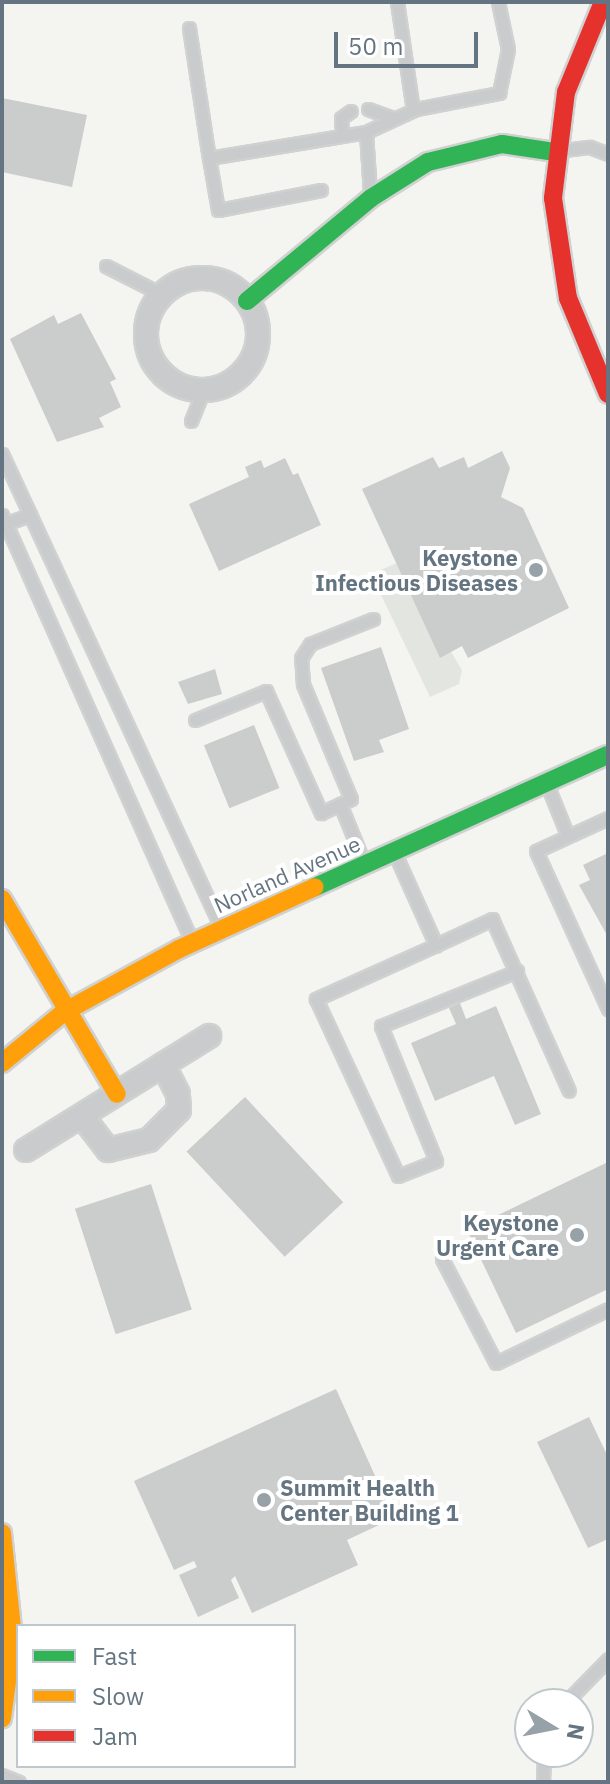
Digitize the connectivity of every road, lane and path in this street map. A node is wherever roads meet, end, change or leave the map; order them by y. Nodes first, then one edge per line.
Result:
1 (397, 2) edge
2 (498, 2) edge
3 (603, 2) edge
4 (189, 28) dead end
5 (368, 109) dead end
6 (413, 110) junction
7 (351, 111) dead end
8 (393, 118) junction
9 (366, 132) junction
10 (342, 135) junction
11 (555, 152) junction
12 (608, 154) edge
13 (209, 158) junction
14 (321, 190) dead end
15 (371, 198) junction
16 (106, 266) dead end
17 (161, 294) junction
18 (247, 301) junction
19 (203, 391) junction
20 (608, 394) edge
21 (191, 421) dead end
22 (2, 454) edge
23 (30, 515) junction
24 (3, 521) edge
25 (373, 619) dead end
26 (195, 720) dead end
27 (608, 755) edge
28 (546, 783) junction
29 (340, 804) junction
30 (608, 818) edge
31 (567, 834) junction
32 (394, 852) junction
33 (365, 865) junction
34 (2, 899) edge
35 (222, 930) junction
36 (193, 943) junction
37 (436, 945) junction
38 (517, 971) junction
39 (608, 1009) edge
40 (64, 1012) junction
41 (209, 1036) dead end
42 (2, 1063) edge
43 (163, 1065) junction
44 (569, 1091) dead end
45 (117, 1094) junction
46 (82, 1116) junction
47 (26, 1150) dead end
48 (442, 1259) dead end
49 (608, 1309) edge
50 (2, 1533) edge
51 (608, 1659) edge
52 (580, 1688) edge
53 (2, 1718) edge
54 (2, 1775) edge
55 (19, 1782) edge

1 - 6 lane
2 - 6 lane
3 - 11 street
4 - 13 lane
5 - 8 lane
6 - 8 lane
7 - 10 lane
8 - 9 lane
9 - 10 lane
9 - 15 lane
10 - 13 lane
11 - 12 lane
11 - 15 street
11 - 20 street
13 - 14 lane
15 - 18 street
16 - 17 lane
17 - 18 street
17 - 19 street
18 - 19 street
19 - 21 lane
22 - 23 lane
23 - 24 lane
23 - 35 lane
24 - 36 lane
25 - 29 lane
26 - 29 lane
27 - 28 street, Norland Avenue
28 - 31 lane
28 - 32 street, Norland Avenue
29 - 33 lane
30 - 31 lane
31 - 39 lane
32 - 33 street, Norland Avenue
32 - 37 lane
33 - 35 street, Norland Avenue
34 - 40 street
35 - 36 street, Norland Avenue
36 - 40 street, Norland Avenue
37 - 38 lane
37 - 38 lane
38 - 44 lane
40 - 42 street, Norland Avenue
40 - 45 street
41 - 43 street
43 - 45 street
43 - 46 street
45 - 46 street
46 - 47 street
48 - 49 lane
50 - 53 street
51 - 52 lane
54 - 55 lane

